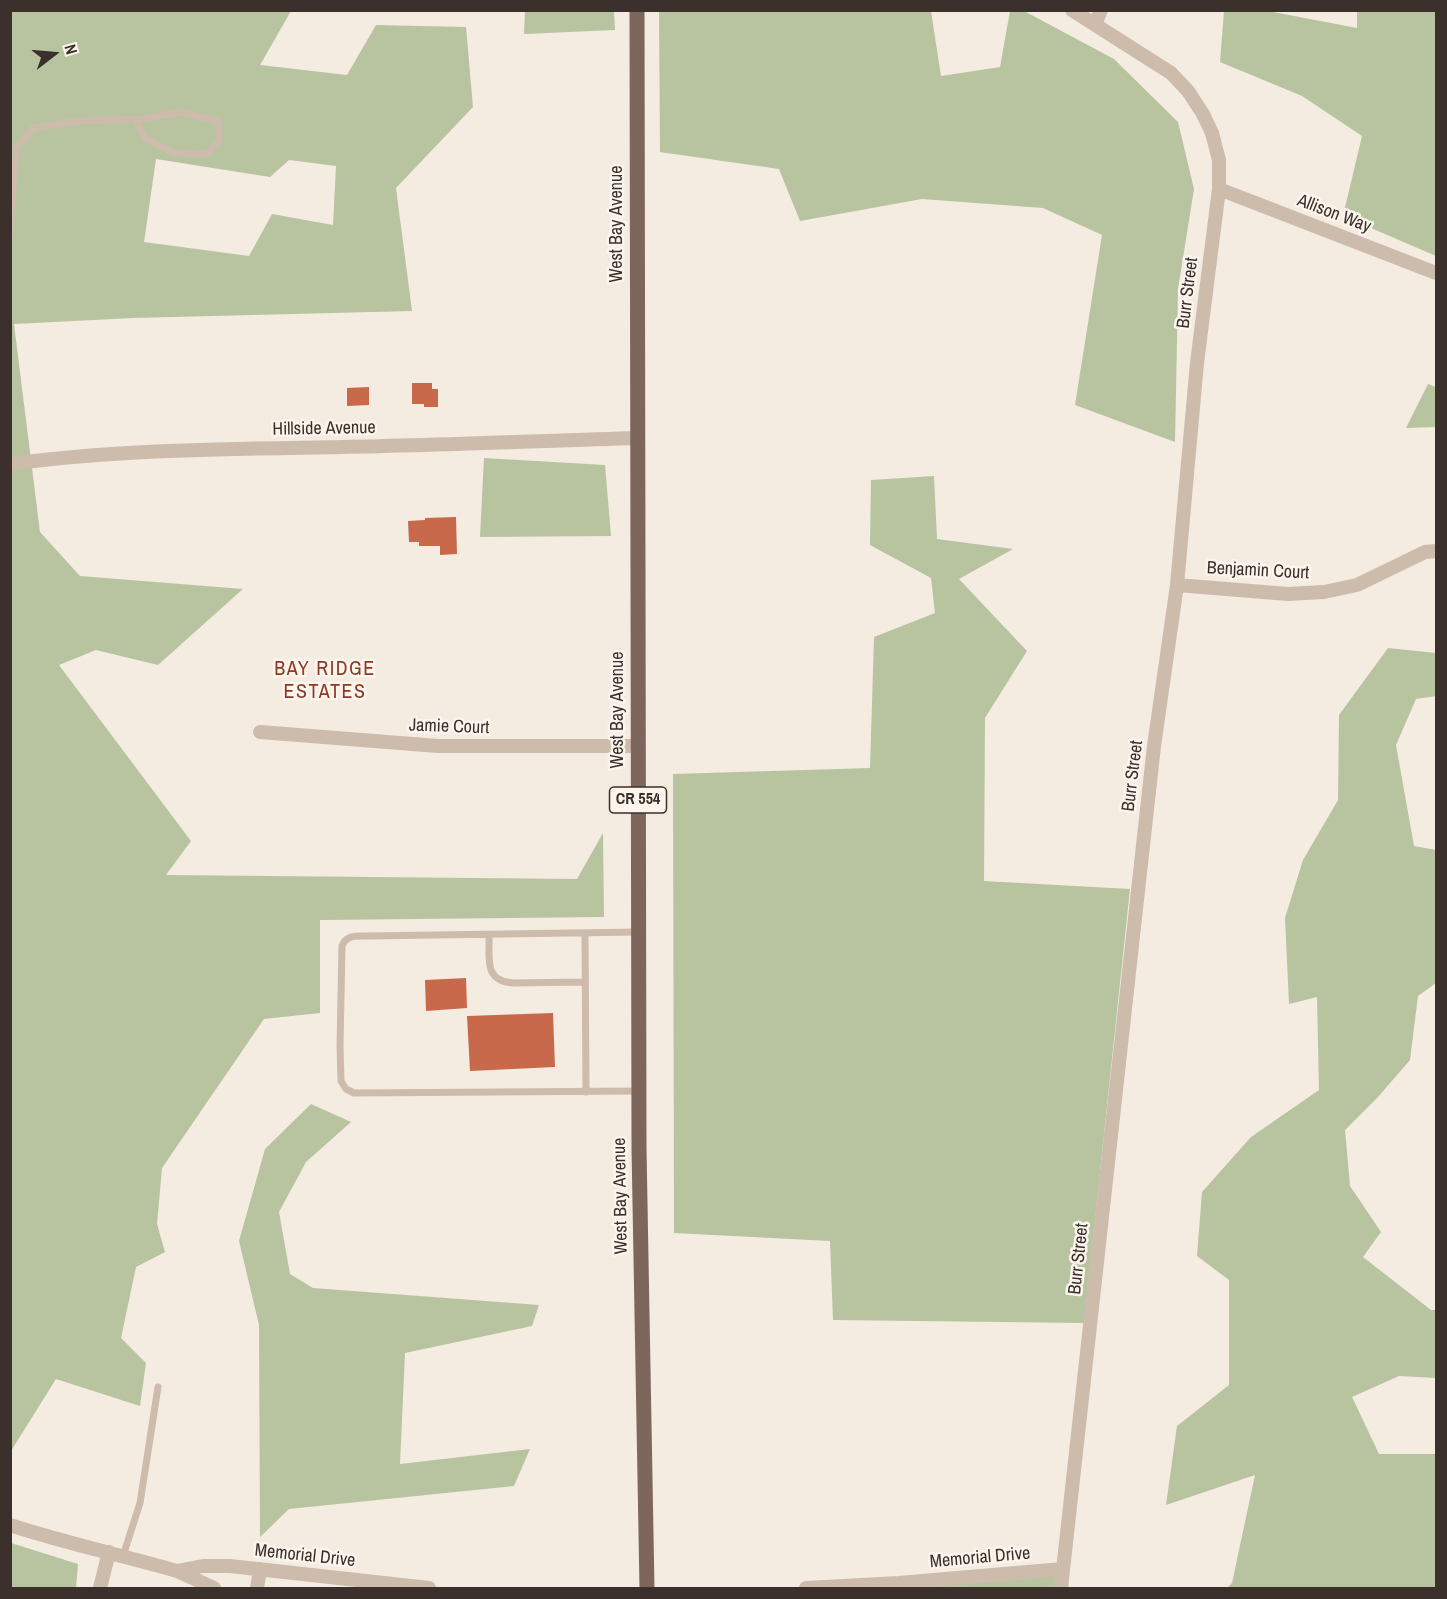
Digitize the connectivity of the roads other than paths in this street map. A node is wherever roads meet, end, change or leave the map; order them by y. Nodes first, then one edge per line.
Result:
1 (637, 10) edge
2 (1072, 10) edge
3 (1101, 10) edge
4 (1093, 23) junction
5 (134, 119) junction
6 (1219, 189) junction
7 (10, 236) edge
8 (1437, 273) edge
9 (638, 438) junction
10 (10, 464) edge
11 (1437, 551) edge
12 (1177, 585) junction
13 (260, 732) dead end
14 (637, 746) junction
15 (638, 932) junction
16 (585, 933) junction
17 (489, 935) junction
18 (585, 982) junction
19 (639, 1091) junction
20 (586, 1092) junction
21 (158, 1387) dead end
22 (10, 1525) edge
23 (110, 1552) junction
24 (123, 1556) junction
25 (260, 1569) junction
26 (1064, 1569) junction
27 (177, 1570) junction
28 (899, 1586) edge
29 (100, 1588) edge
30 (214, 1588) edge
31 (257, 1588) edge
32 (429, 1588) edge
33 (647, 1588) edge
34 (806, 1588) edge
35 (1061, 1588) edge

1 - 9 main road, West Bay Avenue / CR 554
2 - 4 street, Burr Street
3 - 4 street
4 - 6 street, Burr Street
5 - 5 lane
5 - 7 lane
6 - 8 street, Allison Way
6 - 12 street, Burr Street
9 - 10 street, Hillside Avenue
9 - 14 main road, West Bay Avenue / CR 554
11 - 12 street, Benjamin Court
12 - 26 street, Burr Street
13 - 14 street, Jamie Court
14 - 15 main road, West Bay Avenue / CR 554
15 - 16 lane
15 - 19 main road, West Bay Avenue / CR 554
16 - 17 lane
16 - 18 lane
17 - 18 lane
17 - 20 lane
18 - 20 lane
19 - 20 lane
19 - 33 main road, West Bay Avenue / CR 554
21 - 24 lane
22 - 23 street, Memorial Drive
23 - 24 street, Memorial Drive
23 - 29 street
24 - 27 street, Memorial Drive
25 - 27 street, Memorial Drive
25 - 31 street
25 - 32 street, Memorial Drive
26 - 28 street, Memorial Drive
26 - 35 street, Burr Street
27 - 30 street, Memorial Drive
28 - 34 street, Memorial Drive

